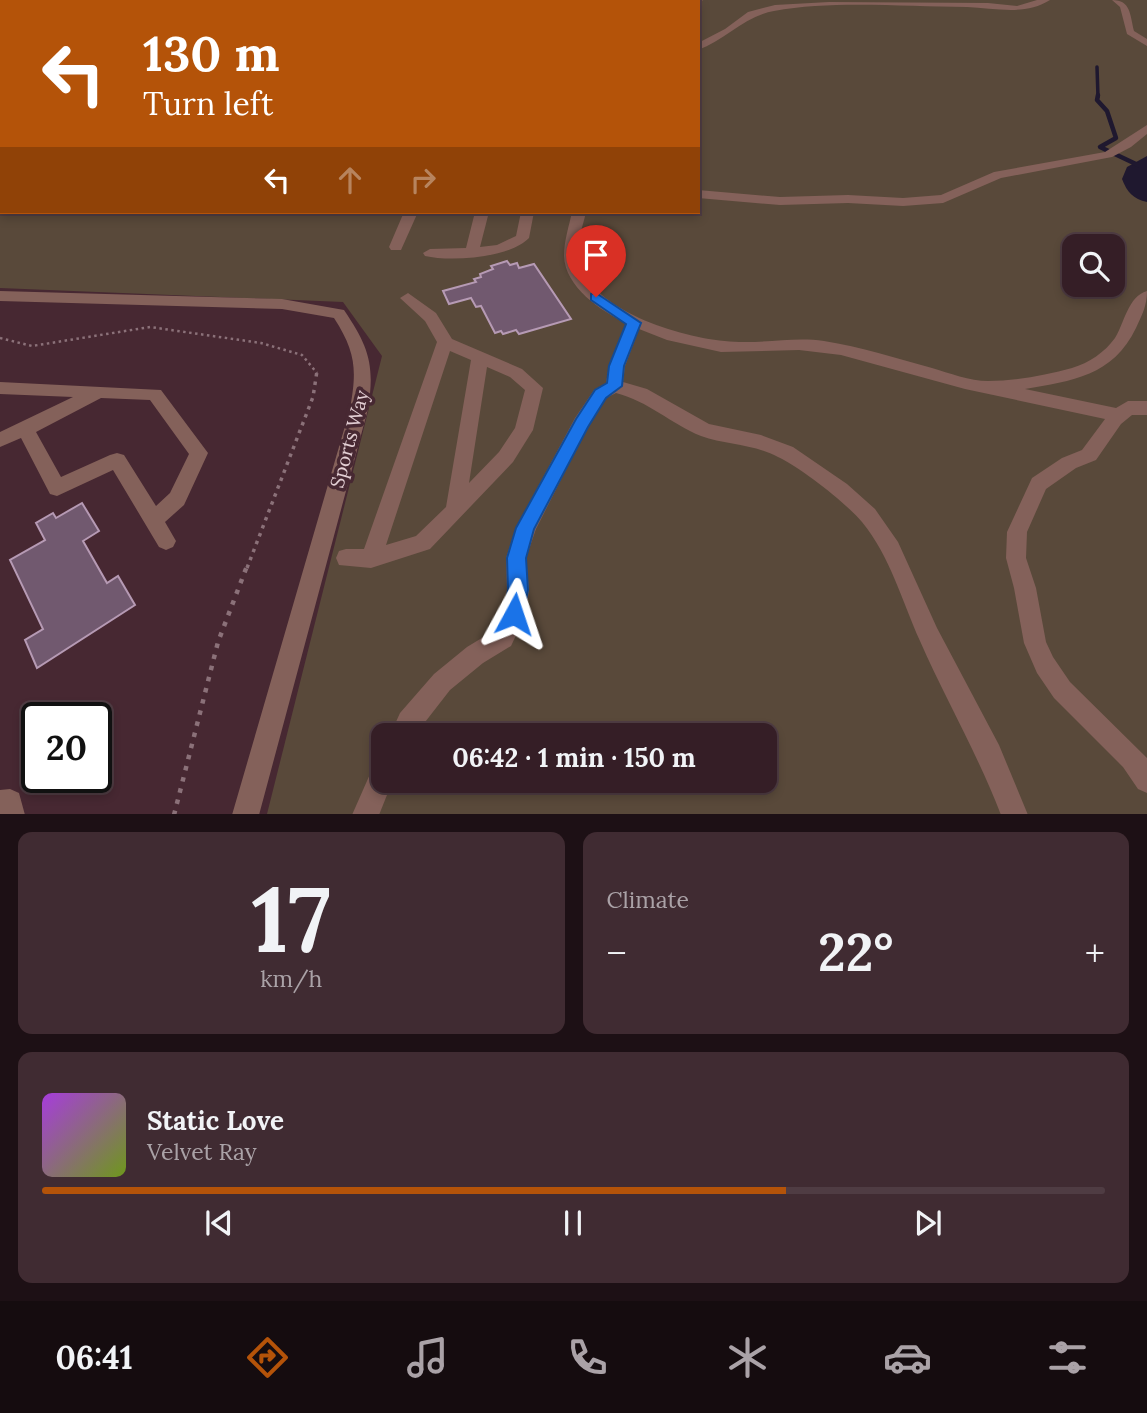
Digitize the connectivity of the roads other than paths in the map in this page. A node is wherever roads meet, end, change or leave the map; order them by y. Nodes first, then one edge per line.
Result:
1 (924, 0) edge
2 (1046, 0) edge
3 (1116, 0) edge
4 (1006, 7) junction
5 (1147, 43) edge
6 (700, 46) edge
7 (1147, 128) edge
8 (700, 194) edge
9 (410, 214) edge
10 (481, 214) edge
11 (527, 214) edge
12 (579, 214) edge
13 (396, 247) dead end
14 (471, 252) junction
15 (430, 253) dead end
16 (0, 296) edge
17 (1147, 296) edge
18 (408, 299) dead end
19 (634, 323) junction
20 (445, 342) junction
21 (480, 356) junction
22 (614, 386) junction
23 (986, 387) junction
24 (0, 388) edge
25 (100, 391) junction
26 (1147, 408) edge
27 (1119, 415) junction
28 (24, 429) junction
29 (0, 440) edge
30 (455, 511) junction
31 (153, 520) junction
32 (166, 541) dead end
33 (346, 558) dead end
34 (371, 558) junction
35 (408, 723) edge
36 (1147, 780) edge
37 (374, 793) edge
38 (0, 803) edge
39 (12, 814) edge
40 (245, 814) edge
41 (365, 814) edge
42 (1015, 814) edge

1 - 4 street
2 - 4 street
3 - 5 street
4 - 6 street
7 - 8 street
9 - 13 street
10 - 14 street
11 - 14 street
12 - 19 street
14 - 15 street
16 - 40 street, Sports Way
17 - 23 street
18 - 20 street
19 - 22 street
19 - 23 street
20 - 21 street
20 - 34 street
21 - 30 street
21 - 30 street
22 - 35 street
22 - 42 street
23 - 27 street
24 - 25 street
25 - 28 street
25 - 31 street
26 - 27 street
27 - 36 street
28 - 29 street
28 - 31 street
30 - 34 street
31 - 32 street
33 - 34 street
37 - 41 street
38 - 39 street

